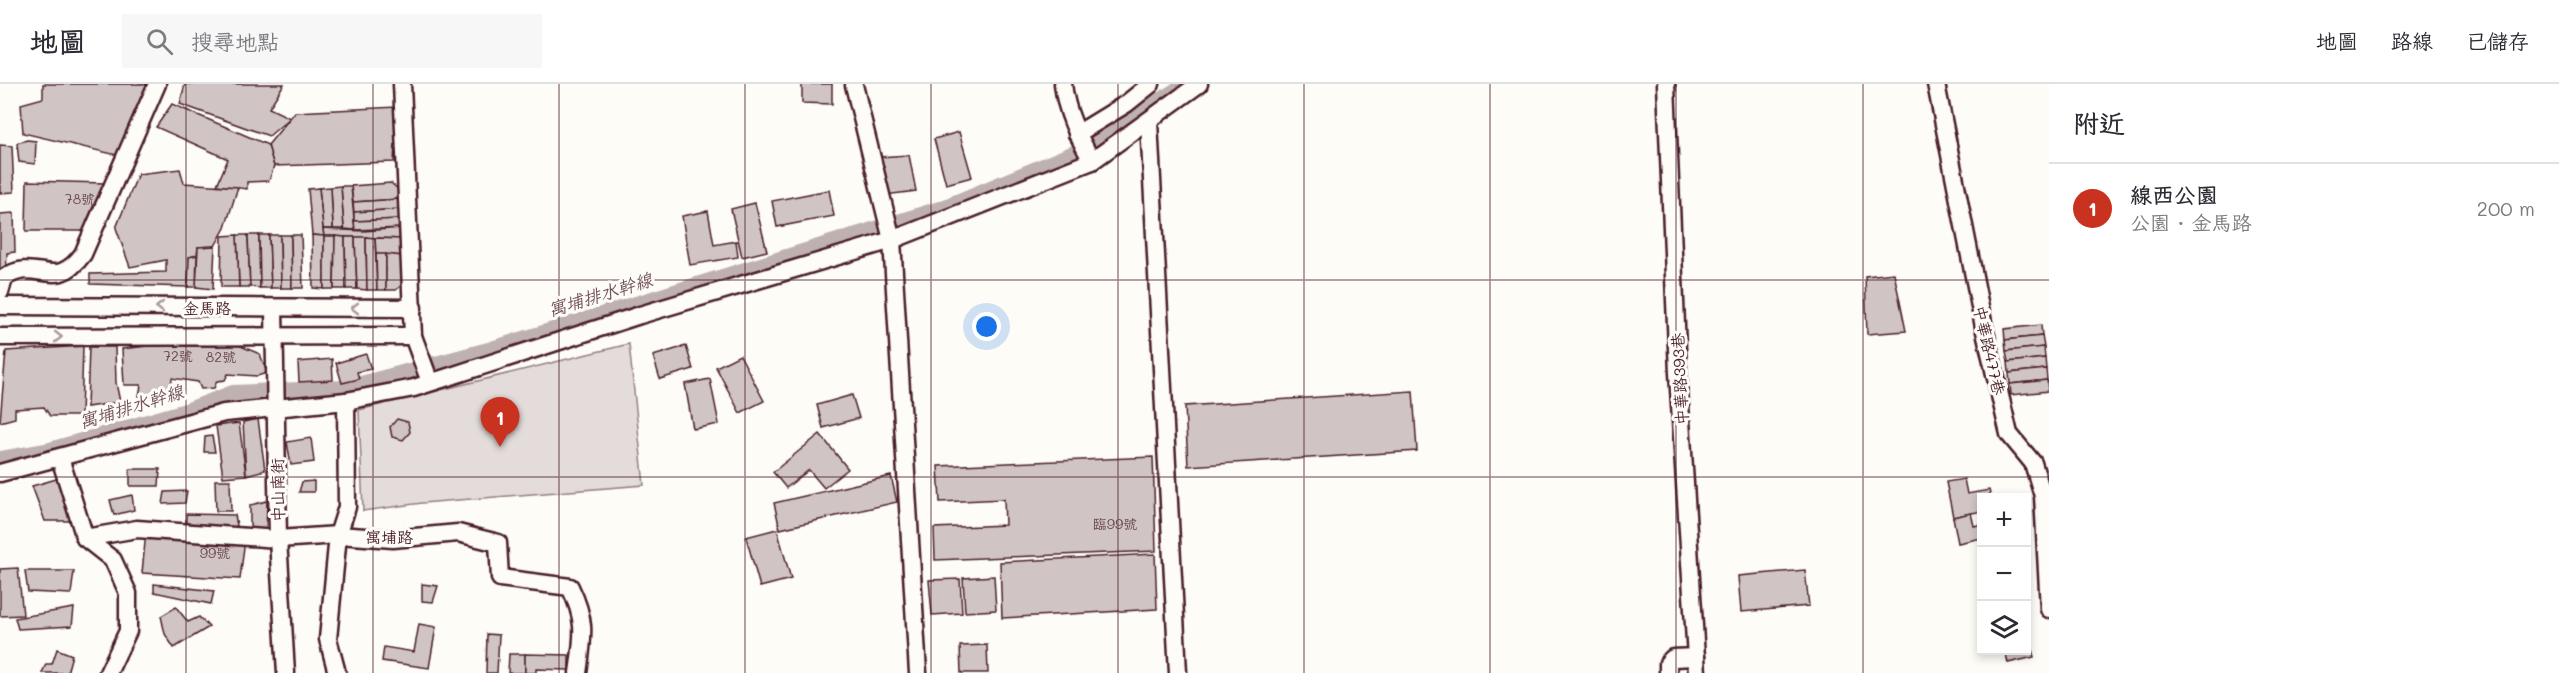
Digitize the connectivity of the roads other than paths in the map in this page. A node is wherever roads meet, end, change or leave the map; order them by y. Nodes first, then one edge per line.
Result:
1 (157, 84) edge
2 (402, 84) edge
3 (1063, 84) edge
4 (1151, 84) edge
5 (1199, 84) edge
6 (1665, 84) edge
7 (1936, 84) edge
8 (854, 85) edge
9 (1149, 122) junction
10 (1077, 134) junction
11 (1092, 161) junction
12 (892, 240) junction
13 (0, 292) edge
14 (0, 306) edge
15 (274, 308) junction
16 (413, 308) junction
17 (273, 336) junction
18 (413, 336) junction
19 (0, 337) edge
20 (430, 382) junction
21 (346, 401) junction
22 (276, 408) junction
23 (60, 458) junction
24 (0, 473) edge
25 (338, 535) junction
26 (85, 538) junction
27 (278, 539) junction
28 (2049, 609) edge
29 (1697, 665) edge
30 (108, 673) edge
31 (286, 673) edge
32 (337, 673) edge
33 (578, 673) edge
34 (918, 673) edge
35 (1178, 673) edge
36 (1668, 673) edge

1 - 13 street
2 - 16 street
3 - 10 street
4 - 10 street
5 - 9 street
6 - 29 street, 中華路393巷
7 - 28 street, 中華路477巷
8 - 12 street
9 - 11 street
9 - 35 street
10 - 11 street
11 - 12 street
12 - 20 street
12 - 34 street
15 -> 14 street, 金馬路
16 -> 15 street, 金馬路
15 - 17 street, 中山南街
16 - 18 street
17 - 18 street, 金馬路
19 -> 17 street, 金馬路
17 - 22 street, 中山南街
18 - 20 street
20 - 21 street
21 - 22 street
21 - 25 street
22 - 23 street
22 - 27 street, 中山南街
23 - 24 street
23 - 26 street
25 - 27 street, 寓埔路
25 - 32 street
25 - 33 street, 寓埔路
26 - 27 street, 寓埔路
26 - 30 street
27 - 31 street, 中山南街
29 - 36 street

